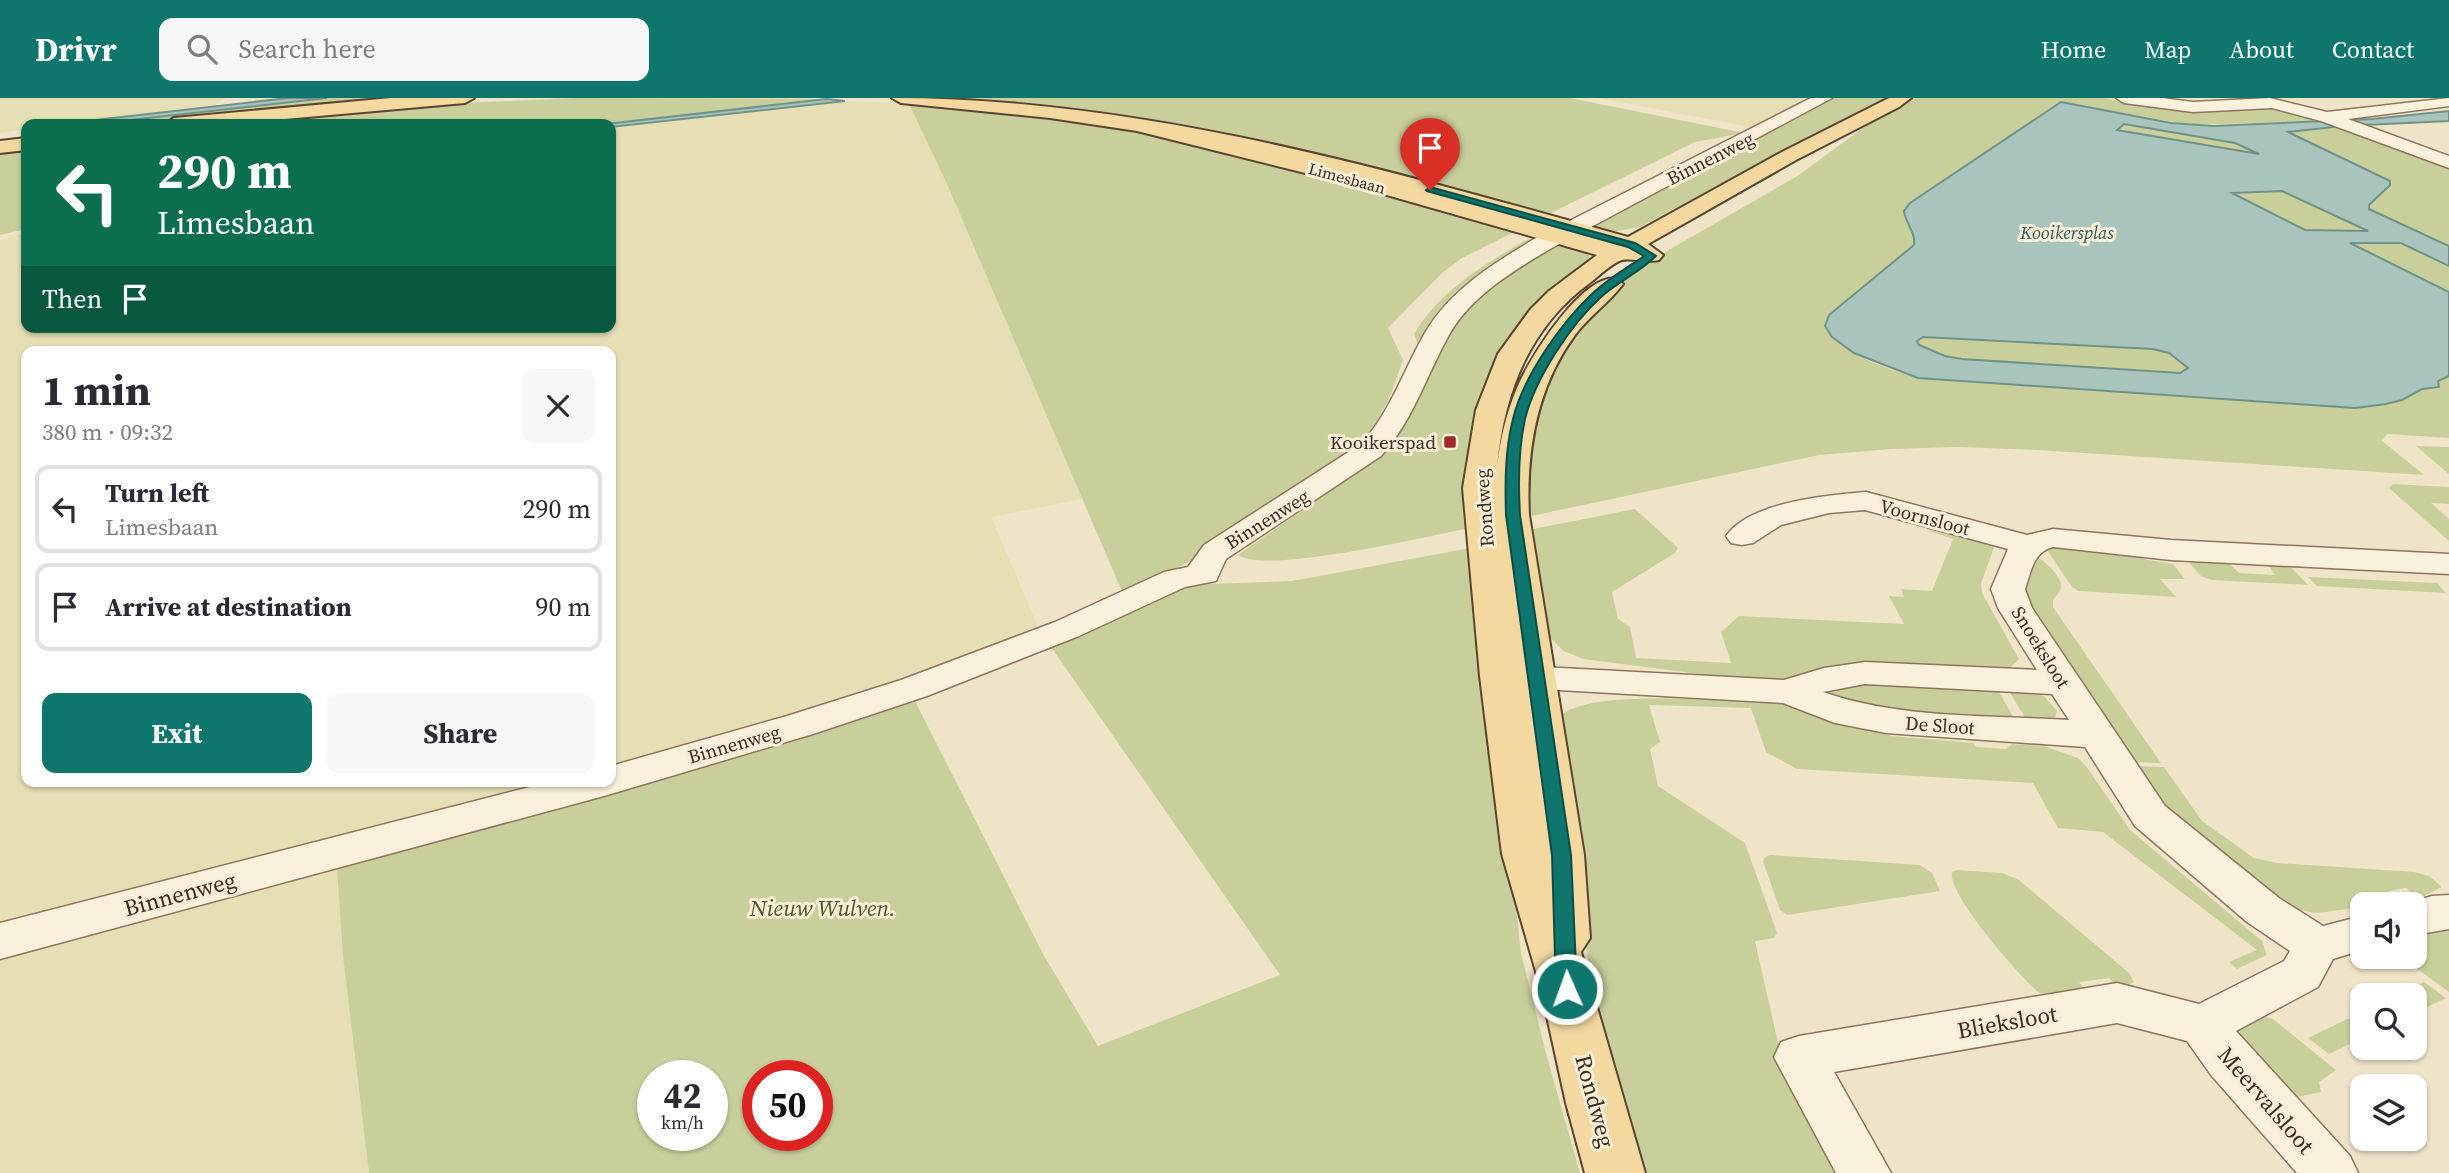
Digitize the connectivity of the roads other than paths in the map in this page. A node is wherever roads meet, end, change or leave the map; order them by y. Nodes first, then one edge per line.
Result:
1 (465, 98) edge
2 (901, 98) edge
3 (1824, 98) edge
4 (1902, 98) edge
5 (2222, 98) edge
6 (2131, 99) edge
7 (2449, 100) edge
8 (2259, 101) edge
9 (222, 119) edge
10 (2332, 119) junction
11 (2409, 127) dead end
12 (2357, 128) junction
13 (21, 145) edge
14 (0, 147) edge
15 (2449, 162) edge
16 (1546, 227) junction
17 (1633, 251) junction
18 (1742, 536) dead end
19 (2029, 545) junction
20 (2449, 564) edge
21 (1519, 677) junction
22 (2064, 683) junction
23 (1787, 692) junction
24 (2097, 735) junction
25 (616, 778) edge
26 (585, 787) edge
27 (2449, 912) edge
28 (2427, 914) edge
29 (2350, 936) edge
30 (0, 941) edge
31 (2317, 946) junction
32 (2203, 1025) junction
33 (1615, 1173) edge
34 (1864, 1173) edge
35 (2330, 1173) edge

1 - 9 main road
2 - 16 main road, Limesbaan
3 - 16 street, Binnenweg
4 - 17 main road, Rondweg
5 - 6 street
6 - 8 street
7 - 10 street
8 - 10 street
10 - 12 street
11 - 12 street
12 - 15 street
13 - 14 main road
16 - 17 main road, Limesbaan
16 - 25 street, Binnenweg
17 - 21 main road, Rondweg
18 - 19 street, Voornsloot
19 - 20 street
19 - 22 street, Snoeksloot
21 - 23 street, De Sloot
21 - 33 main road, Rondweg
22 - 23 street, De Sloot
22 - 24 street, Snoeksloot
23 - 24 street, De Sloot
24 - 31 street, Snoeksloot
26 - 30 street, Binnenweg
27 - 28 street
29 - 31 street
31 - 32 street
32 - 34 street, Blieksloot
32 - 35 street, Meervalsloot

